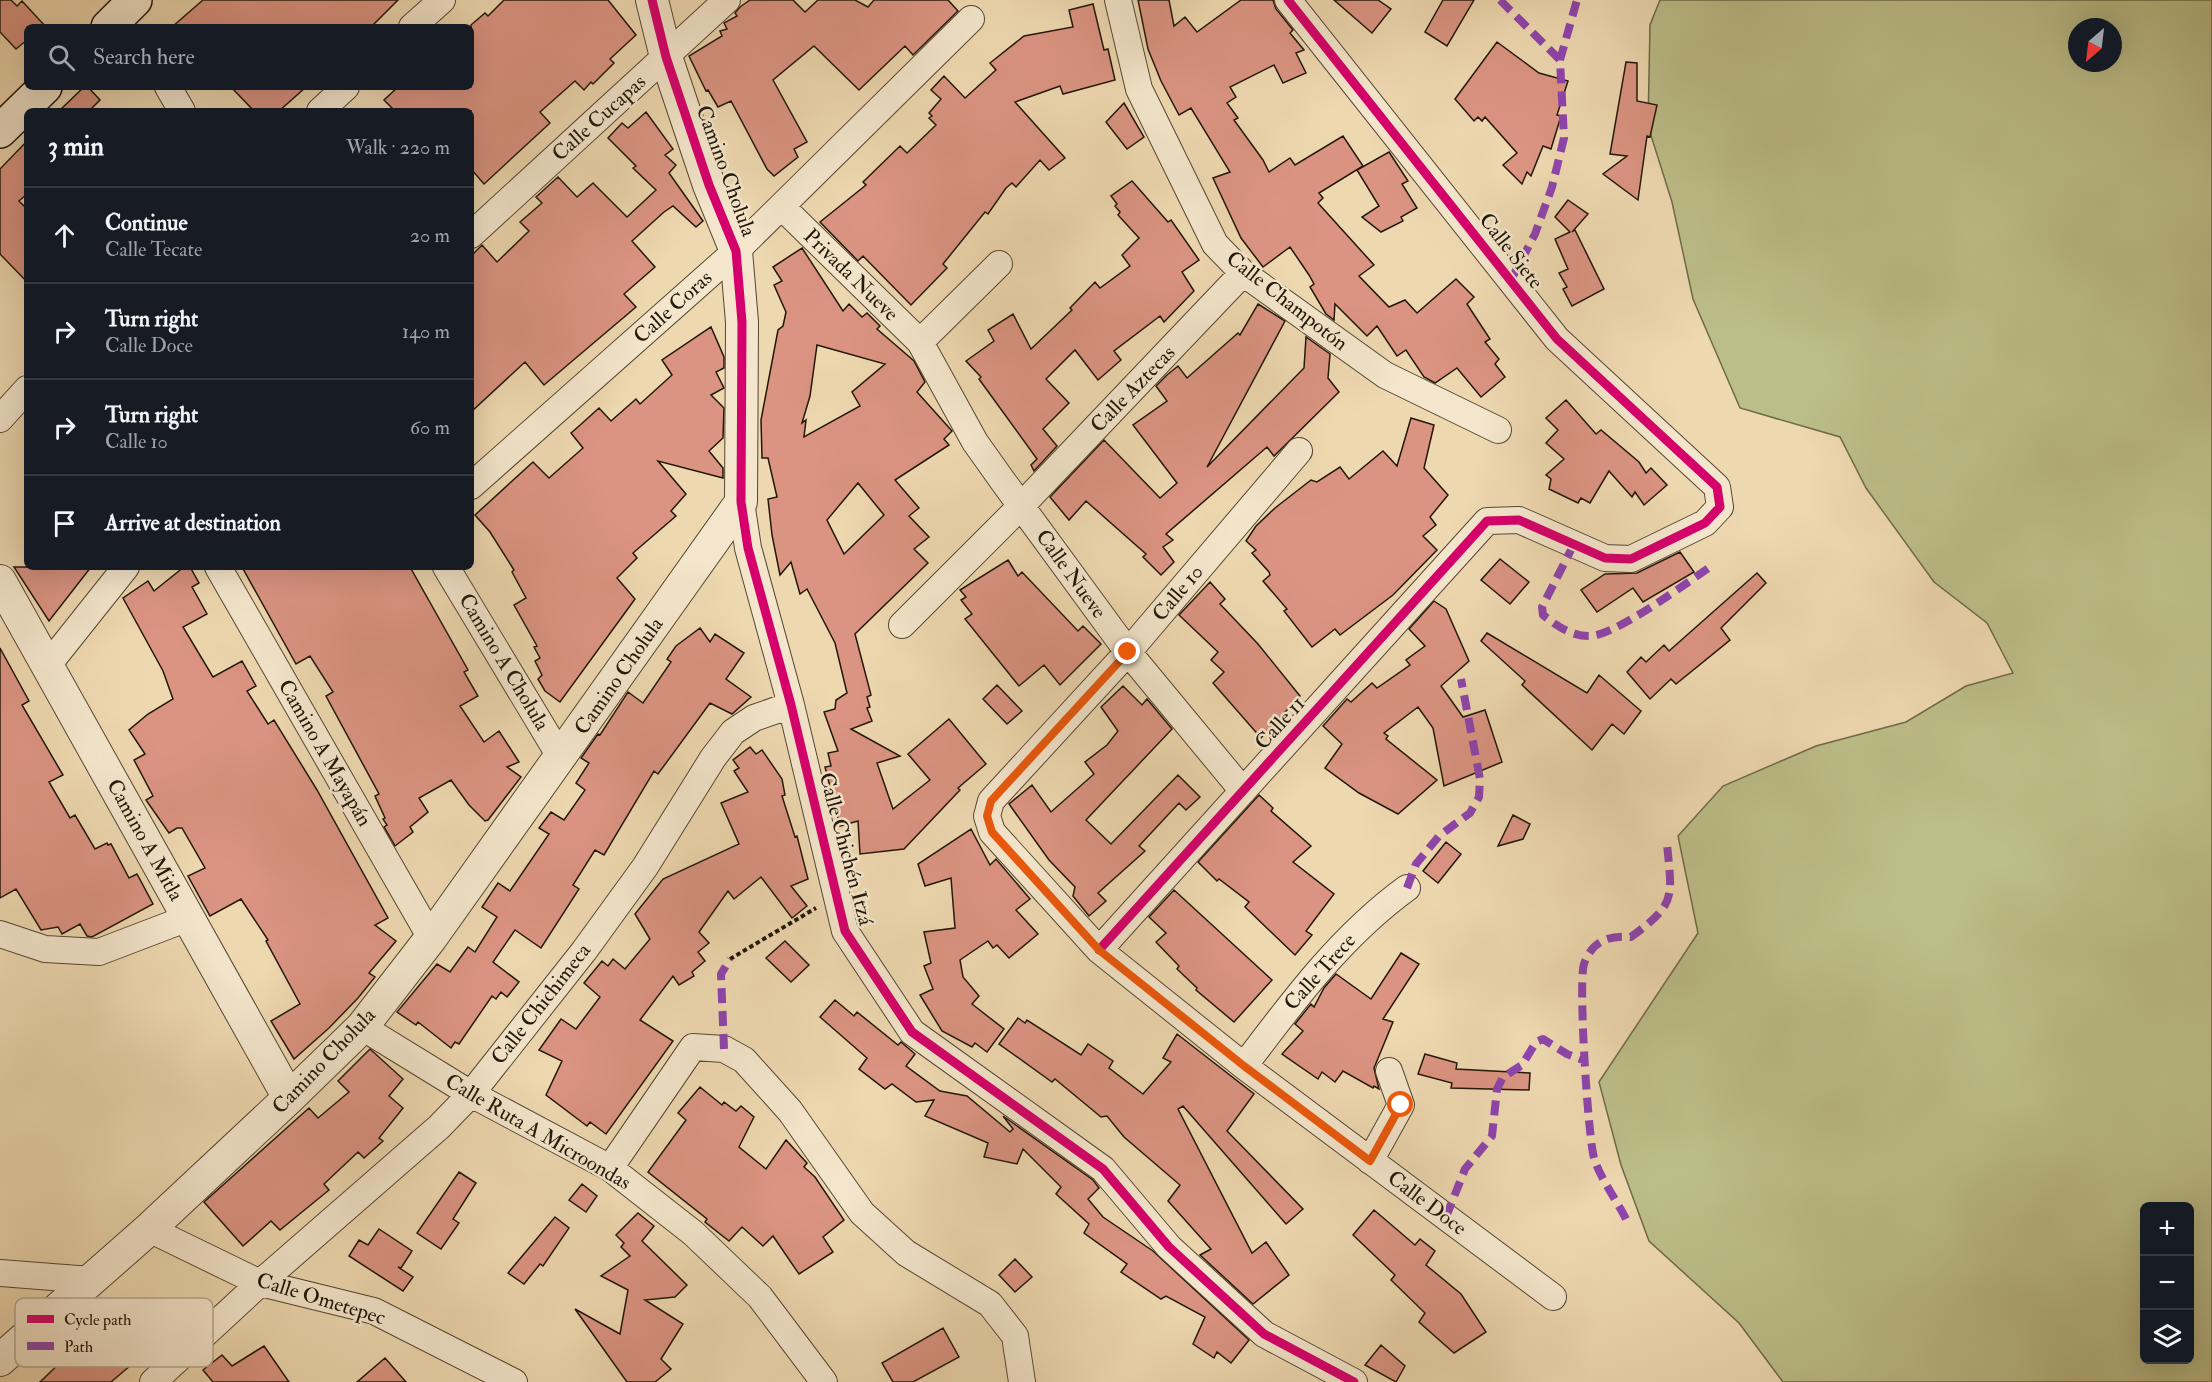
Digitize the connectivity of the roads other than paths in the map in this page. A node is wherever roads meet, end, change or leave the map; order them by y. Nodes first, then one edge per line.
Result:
1 (442, 0) edge
2 (652, 0) edge
3 (727, 0) edge
4 (1118, 0) edge
5 (1288, 0) edge
6 (971, 19) dead end
7 (415, 24) edge
8 (666, 57) junction
9 (42, 90) edge
10 (170, 90) edge
11 (343, 90) edge
12 (180, 108) edge
13 (323, 108) edge
14 (0, 131) edge
15 (782, 207) junction
16 (474, 233) edge
17 (736, 251) junction
18 (999, 264) dead end
19 (1243, 273) junction
20 (920, 342) junction
21 (24, 392) edge
22 (0, 419) edge
23 (1497, 430) dead end
24 (1299, 451) dead end
25 (474, 483) edge
26 (741, 502) junction
27 (1022, 505) junction
28 (1487, 521) joint
29 (124, 570) edge
30 (220, 570) edge
31 (448, 570) edge
32 (0, 581) edge
33 (902, 625) dead end
34 (1128, 652) junction
35 (48, 665) junction
36 (791, 705) junction
37 (561, 758) junction
38 (1243, 791) junction
39 (987, 816) joint
40 (1407, 888) dead end
41 (188, 918) junction
42 (0, 934) edge
43 (431, 938) junction
44 (1099, 950) junction
45 (362, 1027) junction
46 (1244, 1066) junction
47 (1389, 1071) dead end
48 (471, 1094) junction
49 (289, 1098) junction
50 (1370, 1161) junction
51 (610, 1168) junction
52 (149, 1229) junction
53 (0, 1273) edge
54 (91, 1280) junction
55 (260, 1283) junction
56 (1553, 1297) dead end
57 (71, 1298) edge
58 (213, 1326) edge
59 (15, 1347) edge
60 (0, 1360) edge
61 (169, 1367) edge
62 (505, 1380) edge
63 (153, 1382) edge
64 (824, 1382) edge
65 (1022, 1382) edge
66 (1354, 1382) edge

1 - 7 street
2 - 8 street, Camino Cholula
3 - 8 street, Calle Cucapas
4 - 19 street, Calle Champotón
5 - 28 street, Calle Siete
6 - 15 street, Calle Coras
8 - 16 street, Calle Cucapas
8 - 17 street, Camino Cholula
9 - 14 main road
10 - 12 street
11 - 13 street
15 - 17 street, Calle Coras
15 - 20 street, Privada Nueve
17 - 25 street, Calle Coras
17 - 26 street, Camino Cholula
18 - 20 street
19 - 23 street, Calle Champotón
19 - 27 street, Calle Aztecas
20 - 27 street, Calle Nueve
21 - 22 street
24 - 34 street, Calle 10
26 - 36 street, Calle Chichén Itzá
26 - 37 street, Camino Cholula
27 - 33 street, Calle Aztecas
27 - 34 street, Calle Nueve
28 - 38 street, Calle 11
29 - 35 street
30 - 43 street, Camino A Mayapán
31 - 37 street, Camino A Cholula
32 - 35 street, Camino A Mitla
34 - 38 street, Calle Nueve
34 - 39 street, Calle 10
35 - 41 street, Camino A Mitla
36 - 48 street, Calle Chichimeca
36 - 66 street, Calle Chichén Itzá
37 - 43 street, Camino Cholula
38 - 44 street, Calle 11
39 - 44 street, Calle Doce
40 - 46 street, Calle Trece
41 - 42 street
41 - 49 street, Camino A Mitla
43 - 45 street, Camino Cholula
44 - 46 street, Calle Doce
45 - 48 street, Calle Ruta A Microondas
45 - 49 street, Camino Cholula
46 - 50 street, Calle Doce
47 - 50 street
48 - 51 street, Calle Ruta A Microondas
48 - 55 street, Calle Chichimeca
49 - 52 street, Camino Cholula
50 - 56 street, Calle Doce
51 - 64 street, Calle Ruta A Microondas
51 - 65 street
52 - 54 street
52 - 55 street, Calle Ometepec
53 - 54 street
54 - 57 street
55 - 58 street, Calle Chichimeca
55 - 62 street, Calle Ometepec
59 - 60 street
61 - 63 street, Calle Chichimeca

